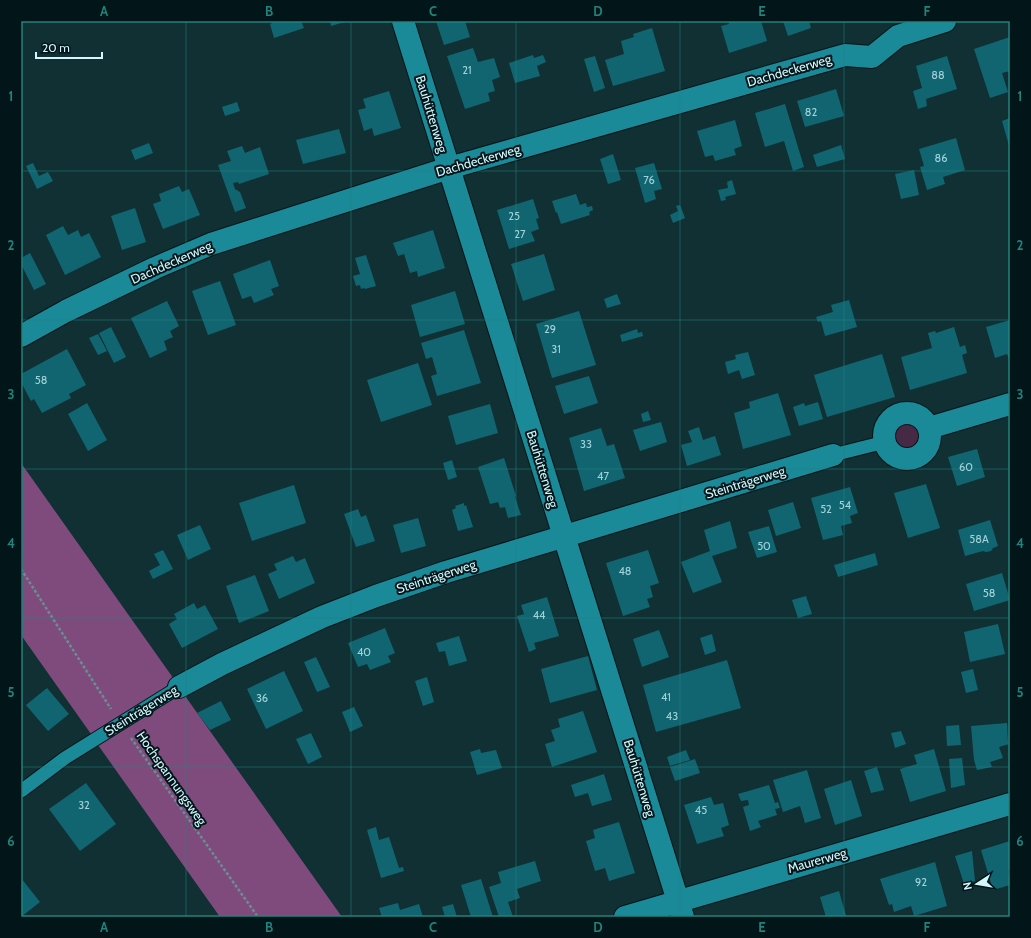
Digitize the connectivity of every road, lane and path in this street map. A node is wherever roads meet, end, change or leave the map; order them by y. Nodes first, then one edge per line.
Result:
1 (403, 21) edge
2 (945, 21) edge
3 (449, 168) junction
4 (21, 336) edge
5 (1010, 404) edge
6 (929, 428) junction
7 (885, 442) junction
8 (834, 455) joint
9 (565, 537) junction
10 (21, 569) edge
11 (179, 687) joint
12 (121, 722) junction
13 (21, 791) edge
14 (1010, 804) edge
15 (680, 909) edge
16 (258, 917) edge
17 (625, 917) edge

1 - 3 street, Bauhüttenweg
2 - 3 street, Dachdeckerweg
3 - 4 street, Dachdeckerweg
3 - 9 street, Bauhüttenweg
5 - 6 street
6 - 7 street
6 - 7 street
7 - 8 lane, Steinträgerweg
8 - 9 street, Steinträgerweg
9 - 11 street, Steinträgerweg
9 - 15 street, Bauhüttenweg
10 - 12 path, Hochspannungsweg
11 - 12 lane, Steinträgerweg
12 - 13 lane, Steinträgerweg
12 - 16 path, Hochspannungsweg
14 - 15 street, Maurerweg
15 - 17 street, Maurerweg

